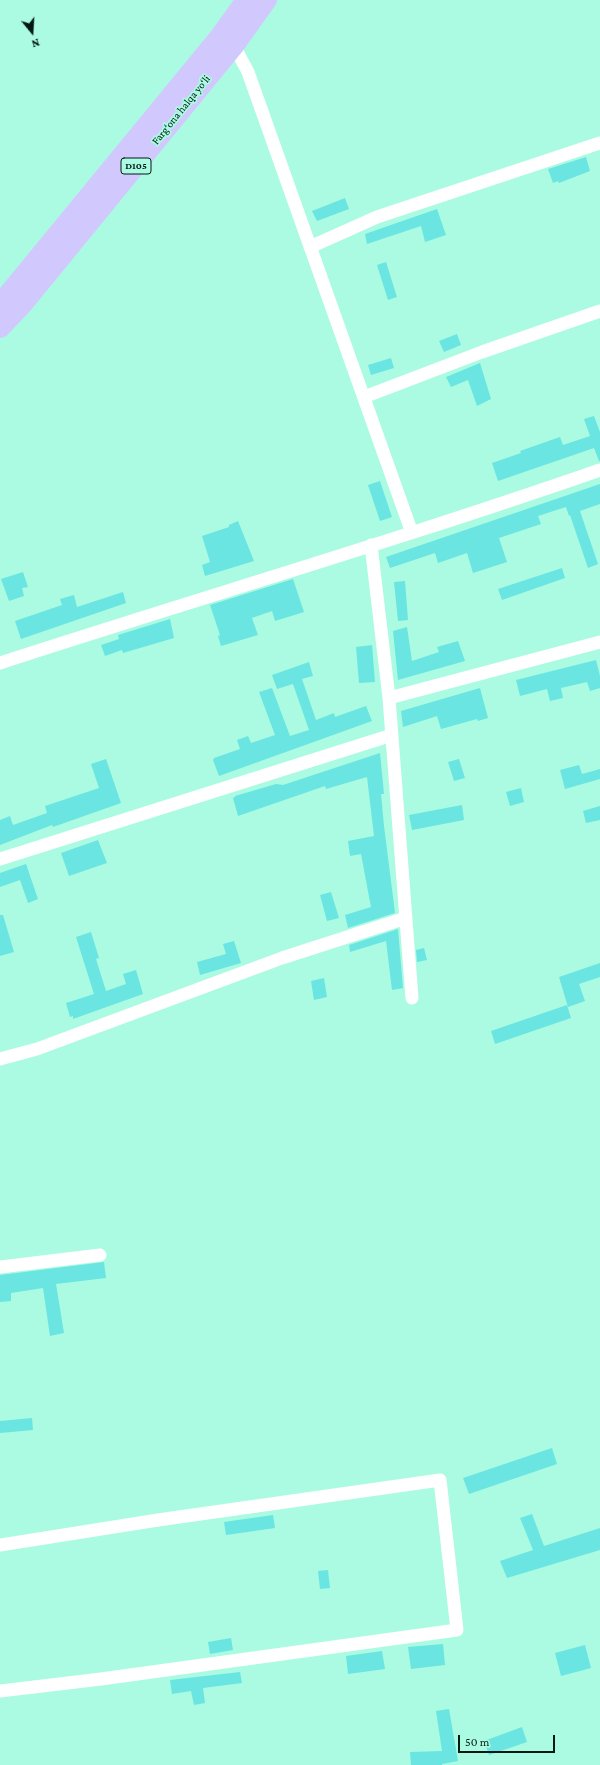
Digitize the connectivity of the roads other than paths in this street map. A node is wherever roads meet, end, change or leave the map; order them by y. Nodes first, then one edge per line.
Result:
1 (246, 0) edge
2 (267, 0) edge
3 (234, 46) junction
4 (600, 143) edge
5 (310, 247) junction
6 (0, 304) edge
7 (600, 311) edge
8 (0, 328) edge
9 (364, 397) junction
10 (600, 470) edge
11 (412, 533) junction
12 (372, 545) junction
13 (600, 642) edge
14 (0, 663) edge
15 (389, 698) junction
16 (392, 735) junction
17 (0, 859) edge
18 (406, 918) junction
19 (412, 998) dead end
20 (0, 1059) edge
21 (100, 1255) dead end
22 (0, 1266) edge
23 (0, 1545) edge
24 (0, 1690) edge

1 - 6 highway, Farg‘ona halqa yo‘li / D105
2 - 3 highway, Farg‘ona halqa yo‘li / D105
3 - 5 street
3 - 8 highway, Farg‘ona halqa yo‘li / D105
4 - 5 street
5 - 9 street
7 - 9 street
9 - 11 street
10 - 11 street
11 - 12 street
12 - 14 street
12 - 15 street
13 - 15 street
15 - 16 street
16 - 17 street
16 - 18 street
18 - 19 street
18 - 20 street
21 - 22 street
23 - 24 street

